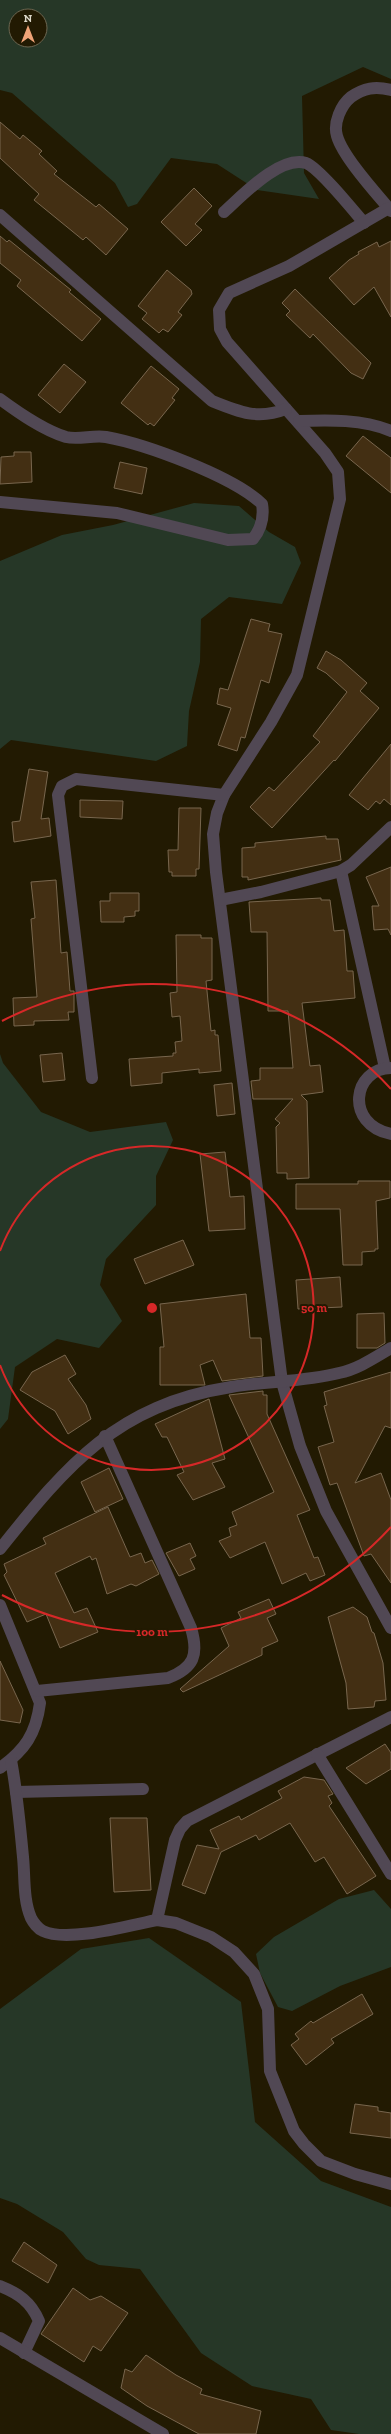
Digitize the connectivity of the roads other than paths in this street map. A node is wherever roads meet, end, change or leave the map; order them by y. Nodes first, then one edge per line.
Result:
1 (391, 90) edge
2 (390, 209) edge
3 (224, 212) dead end
4 (0, 215) edge
5 (364, 223) junction
6 (0, 399) edge
7 (286, 409) junction
8 (299, 421) junction
9 (391, 431) edge
10 (0, 502) edge
11 (224, 795) junction
12 (391, 827) edge
13 (342, 871) junction
14 (220, 900) junction
15 (388, 1068) edge
16 (92, 1078) dead end
17 (391, 1134) edge
18 (391, 1348) edge
19 (282, 1382) junction
20 (105, 1436) junction
21 (0, 1549) edge
22 (0, 1605) edge
23 (391, 1628) edge
24 (37, 1692) junction
25 (391, 1717) edge
26 (317, 1754) junction
27 (11, 1760) junction
28 (0, 1768) edge
29 (143, 1789) dead end
30 (16, 1792) junction
31 (391, 1874) edge
32 (157, 1920) junction
33 (391, 2184) edge
34 (0, 2286) edge
35 (0, 2338) edge
36 (24, 2353) junction
37 (163, 2434) edge

1 - 2 street
2 - 5 street
3 - 5 street
4 - 7 street
5 - 7 street
6 - 10 street
7 - 8 street
8 - 9 street
8 - 11 street
11 - 14 street
11 - 16 street
12 - 13 street
13 - 14 street
13 - 15 street
14 - 19 street
15 - 17 street
18 - 19 street
19 - 20 street
19 - 23 street
20 - 21 street
20 - 24 street
22 - 24 street
24 - 27 street
25 - 26 street
26 - 31 street
26 - 32 street
27 - 28 street
27 - 30 street
29 - 30 street
30 - 32 street
32 - 33 street
34 - 36 street
35 - 36 street
36 - 37 street

